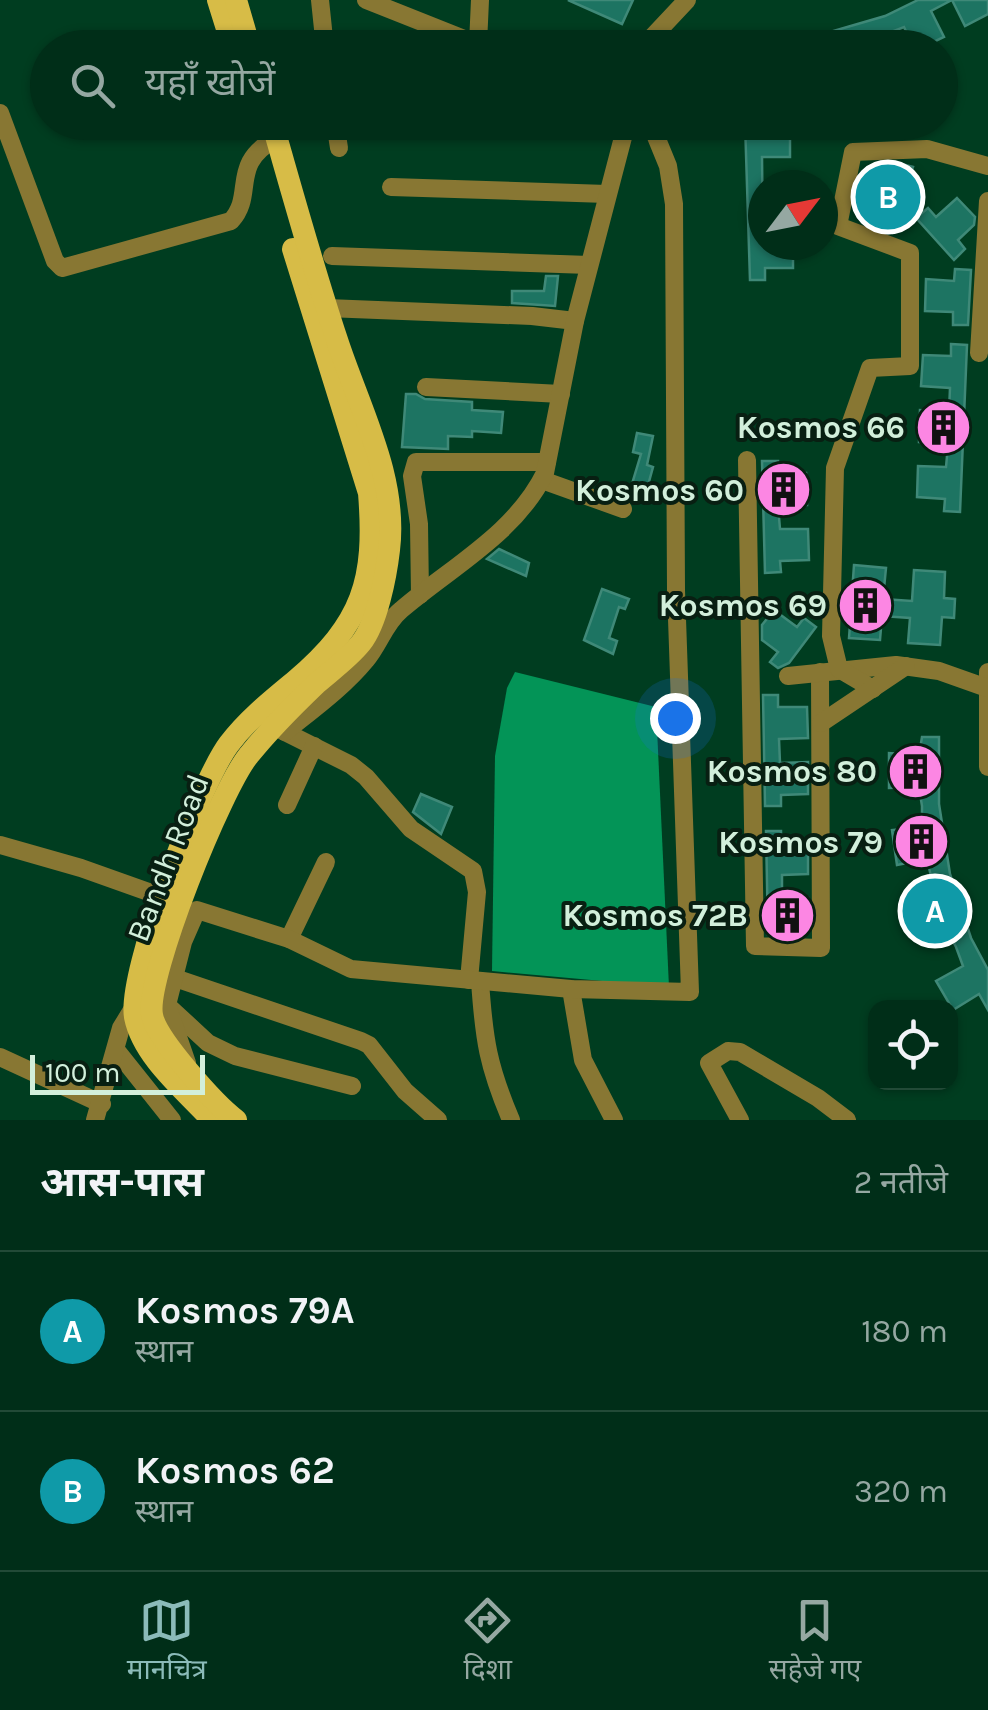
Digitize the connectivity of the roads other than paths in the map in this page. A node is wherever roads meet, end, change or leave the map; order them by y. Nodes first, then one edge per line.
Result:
1 (218, 0) edge
2 (236, 0) edge
3 (320, 0) edge
4 (366, 0) edge
5 (480, 0) edge
6 (687, 0) edge
7 (402, 8) edge
8 (227, 30) edge
9 (245, 30) edge
10 (323, 30) edge
11 (448, 30) edge
12 (481, 30) edge
13 (659, 30) edge
14 (0, 113) edge
15 (262, 140) edge
16 (269, 140) edge
17 (270, 140) edge
18 (338, 140) edge
19 (622, 140) edge
20 (657, 140) edge
21 (339, 148) dead end
22 (8, 155) edge
23 (988, 166) edge
24 (391, 187) dead end
25 (607, 194) junction
26 (988, 201) edge
27 (332, 256) dead end
28 (589, 265) junction
29 (327, 308) junction
30 (575, 321) junction
31 (979, 353) dead end
32 (426, 387) dead end
33 (561, 394) junction
34 (748, 460) dead end
35 (544, 471) junction
36 (624, 509) dead end
37 (420, 596) junction
38 (906, 666) junction
39 (829, 670) junction
40 (988, 672) edge
41 (788, 676) dead end
42 (987, 688) edge
43 (872, 689) junction
44 (821, 723) junction
45 (280, 729) junction
46 (314, 746) junction
47 (237, 751) junction
48 (988, 767) edge
49 (287, 805) dead end
50 (0, 845) edge
51 (326, 862) dead end
52 (171, 900) junction
53 (288, 939) junction
54 (172, 977) junction
55 (474, 981) junction
56 (572, 989) junction
57 (134, 1005) junction
58 (167, 1005) junction
59 (116, 1051) junction
60 (0, 1057) edge
61 (191, 1073) junction
62 (352, 1086) dead end
63 (99, 1112) edge
64 (172, 1120) edge
65 (212, 1120) edge
66 (236, 1120) edge
67 (438, 1120) edge
68 (511, 1120) edge
69 (614, 1120) edge
70 (740, 1120) edge
71 (848, 1120) edge

1 - 8 main road
2 - 9 main road
3 - 10 street
4 - 7 street
5 - 12 street
6 - 13 street
7 - 11 street
14 - 22 street
15 - 22 street
16 - 47 main road, Bandh Road
17 - 29 main road, Bandh Road
18 - 21 street
19 - 25 street
20 - 56 street
23 - 39 street
24 - 25 street
25 - 28 street
26 - 31 street
27 - 28 street
28 - 30 street
29 - 30 street
29 - 45 main road, Bandh Road
30 - 33 street
32 - 33 street
33 - 35 street
34 - 44 street
35 - 36 street
35 - 37 street
35 - 37 street
37 - 45 street
38 - 39 street
38 - 42 street
38 - 43 street
39 - 41 street
39 - 43 street
39 - 44 street
40 - 42 street
42 - 48 street
43 - 44 street
45 - 46 street
45 - 47 main road, Bandh Road
46 - 49 street
46 - 55 street
47 - 52 main road, Bandh Road
50 - 52 street
51 - 53 street
52 - 57 main road, Bandh Road
52 - 61 main road, Bandh Road
53 - 54 street
53 - 55 street
54 - 58 street
54 - 67 street
55 - 56 street
55 - 68 street
56 - 69 street
57 - 59 street
57 - 65 main road
58 - 61 street
58 - 62 street
59 - 63 street
59 - 64 street
60 - 63 street
61 - 66 main road, Bandh Road
70 - 71 street

